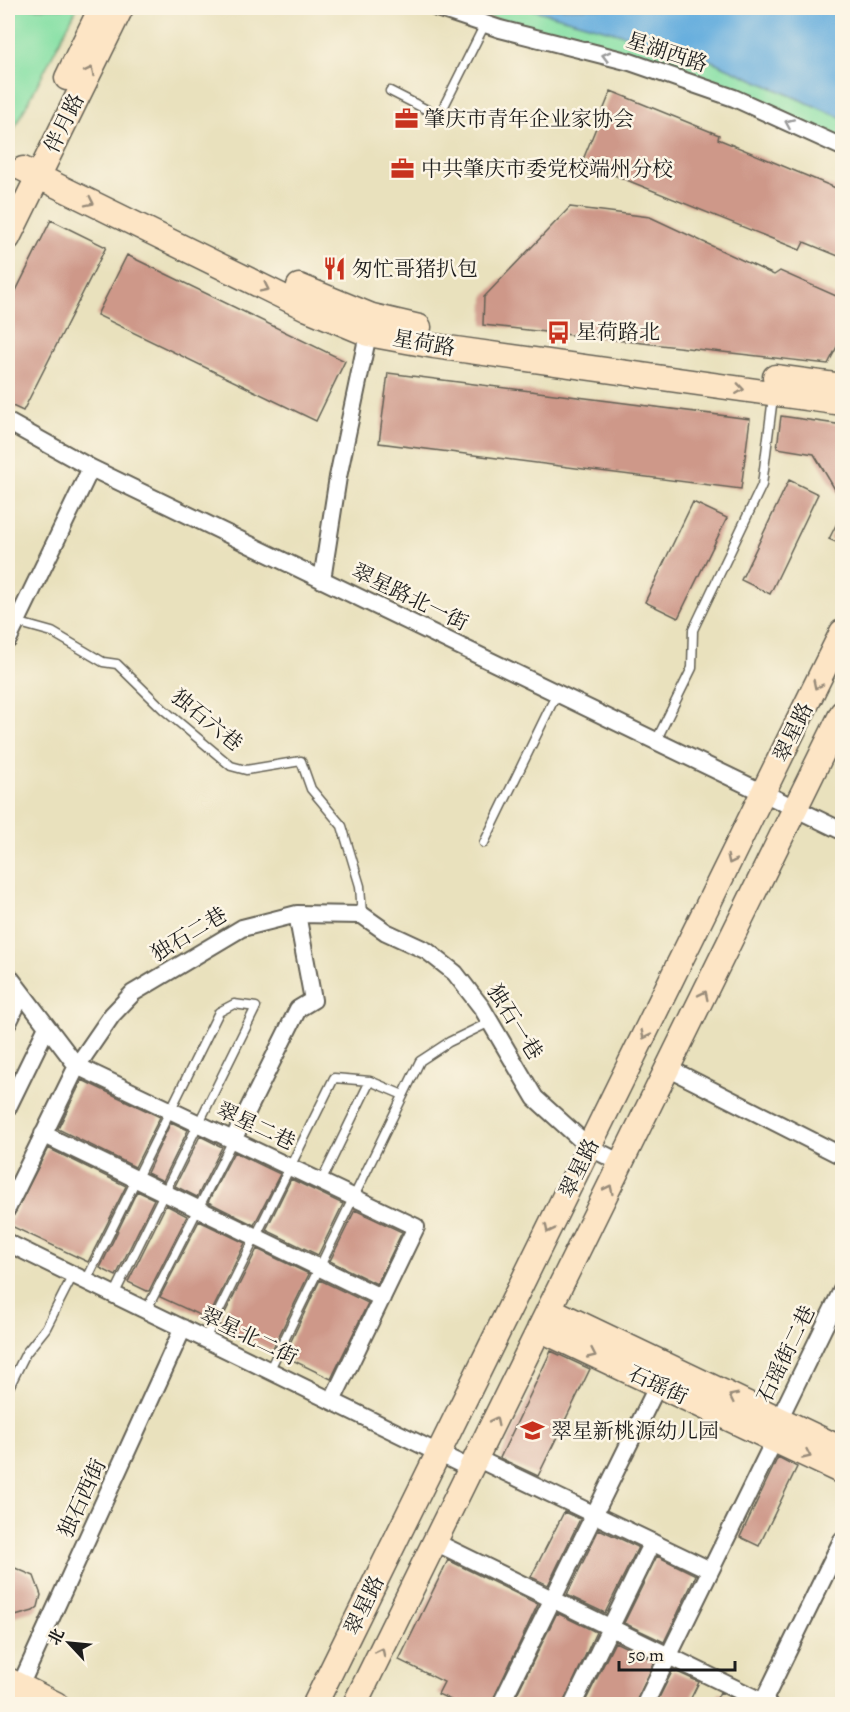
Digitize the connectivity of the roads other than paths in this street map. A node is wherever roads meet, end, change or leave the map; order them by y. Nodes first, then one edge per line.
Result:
1 (101, 8) edge
2 (120, 8) edge
3 (438, 8) edge
4 (485, 24) junction
5 (390, 91) dead end
6 (843, 147) edge
7 (34, 165) junction
8 (8, 201) edge
9 (8, 238) edge
10 (370, 325) junction
11 (774, 385) junction
12 (843, 386) edge
13 (843, 403) edge
14 (8, 422) edge
15 (91, 468) junction
16 (322, 580) junction
17 (12, 620) edge
18 (843, 632) edge
19 (8, 640) edge
20 (557, 693) junction
21 (843, 713) edge
22 (656, 741) junction
23 (764, 793) junction
24 (796, 808) junction
25 (843, 831) edge
26 (484, 843) dead end
27 (297, 914) junction
28 (362, 915) junction
29 (8, 975) edge
30 (22, 994) junction
31 (490, 1022) junction
32 (8, 1023) edge
33 (47, 1026) junction
34 (77, 1066) junction
35 (668, 1068) junction
36 (370, 1081) junction
37 (403, 1095) junction
38 (8, 1107) edge
39 (170, 1110) junction
40 (199, 1124) junction
41 (43, 1134) junction
42 (233, 1140) junction
43 (589, 1147) junction
44 (843, 1155) edge
45 (621, 1163) junction
46 (290, 1167) junction
47 (136, 1179) junction
48 (321, 1182) junction
49 (165, 1193) junction
50 (353, 1197) junction
51 (8, 1207) edge
52 (198, 1209) junction
53 (256, 1236) junction
54 (8, 1243) edge
55 (319, 1267) junction
56 (79, 1278) junction
57 (843, 1290) edge
58 (114, 1295) junction
59 (382, 1298) junction
60 (146, 1311) junction
61 (544, 1319) junction
62 (183, 1328) junction
63 (205, 1339) junction
64 (269, 1371) junction
65 (658, 1385) junction
66 (8, 1389) edge
67 (332, 1401) junction
68 (775, 1428) junction
69 (843, 1449) edge
70 (439, 1453) junction
71 (474, 1463) junction
72 (843, 1472) edge
73 (594, 1514) junction
74 (843, 1540) edge
75 (435, 1542) junction
76 (652, 1542) junction
77 (710, 1570) junction
78 (552, 1599) junction
79 (610, 1628) junction
80 (669, 1656) junction
81 (11, 1694) edge
82 (766, 1703) edge
83 (56, 1704) edge
84 (315, 1704) edge
85 (355, 1704) edge
86 (501, 1704) edge
87 (573, 1704) edge
88 (645, 1704) edge

1 - 7 street, 伴月路
7 -> 2 street, 伴月路
3 - 4 street, 星湖西路
4 - 5 lane
6 -> 4 street, 星湖西路
7 - 8 street, 伴月路
7 - 9 street, 伴月路
7 - 10 street, 星荷路
10 - 11 street, 星荷路
10 - 16 street
11 - 12 street, 星荷路
11 - 13 street, 星荷路
11 - 22 lane
14 - 15 street, 翠星路北一街
15 - 16 street, 翠星路北一街
15 - 17 street
16 - 20 street, 翠星路北一街
17 - 19 street
17 - 28 lane, 独石六巷
18 -> 23 street, 翠星路
20 - 22 street, 翠星路北一街
20 - 26 lane
21 - 24 street, 翠星路
22 - 23 street, 翠星路北一街
23 - 24 street, 翠星路北一街
23 -> 43 street, 翠星路
24 - 25 street, 翠星路北一街
35 -> 24 street, 翠星路
27 - 28 street, 独石二巷
27 - 34 street, 独石二巷
27 - 42 street
28 - 31 street, 独石一巷
29 - 30 street
30 - 32 street
30 - 33 street
31 - 37 lane
31 - 43 street, 独石一巷
33 - 34 street
33 - 38 street
34 - 39 street, 翠星二巷
34 - 41 street, 独石二巷
35 - 44 street
35 - 45 street, 翠星路
36 - 37 lane
36 - 46 lane
36 - 48 lane
37 - 50 lane
39 - 40 street, 翠星二巷
39 - 40 lane
39 - 47 lane
40 - 42 street, 翠星二巷
40 - 49 lane
41 - 47 street
41 - 51 street, 独石二巷
42 - 46 street, 翠星二巷
42 - 52 lane
43 - 45 street, 独石一巷
43 -> 70 street, 翠星路
61 -> 45 street, 翠星路
46 - 48 street, 翠星二巷
46 - 53 lane
47 - 49 street
47 - 56 lane
48 - 50 street, 翠星二巷
49 - 52 street
49 - 58 lane
50 - 55 lane
50 - 59 street, 翠星二巷
52 - 53 street
52 - 60 lane
53 - 55 street
53 - 63 lane
54 - 56 street, 翠星北二街
55 - 59 street
55 - 64 lane
56 - 58 street, 翠星北二街
56 - 66 lane
57 - 68 street, 石瑶街二巷
58 - 60 street, 翠星北二街
59 - 67 street
60 - 62 street, 翠星北二街
61 -> 65 street, 石瑶街
68 -> 61 street, 石瑶街
71 -> 61 street, 翠星路
62 - 63 street, 翠星北二街
62 - 81 street, 独石西街
63 - 64 street, 翠星北二街
64 - 67 street, 翠星北二街
65 - 68 street, 石瑶街
65 - 73 street
67 - 70 street, 翠星北二街
68 - 69 street, 石瑶街
68 -> 72 street, 石瑶街
68 - 77 street, 石瑶街二巷
70 - 71 street, 翠星北二街
70 - 84 street, 翠星路
71 - 73 street, 翠星北二街
71 - 75 street, 翠星路
73 - 76 street, 翠星北二街
73 - 78 street
74 - 82 street
75 - 78 street
85 -> 75 street, 翠星路
76 - 77 street, 翠星北二街
76 - 79 street
77 - 80 street, 石瑶街二巷
78 - 79 street
78 - 86 street
79 - 80 street
79 - 87 street
80 - 82 street
80 - 88 street, 石瑶街二巷
81 - 83 street

